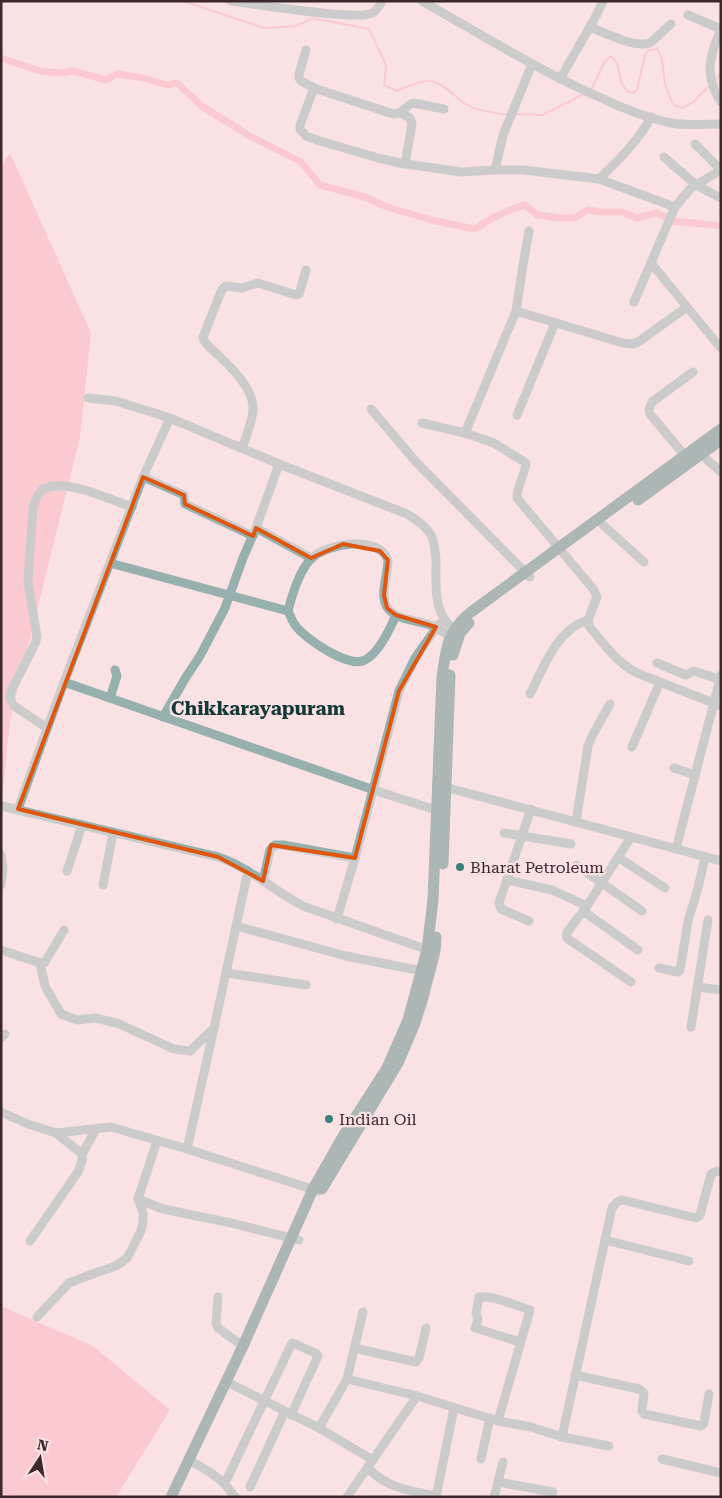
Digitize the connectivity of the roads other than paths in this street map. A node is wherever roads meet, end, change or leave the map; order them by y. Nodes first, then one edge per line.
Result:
1 (231, 1) edge
2 (382, 1) edge
3 (422, 1) edge
4 (603, 1) edge
5 (688, 15) dead end
6 (671, 24) dead end
7 (590, 27) junction
8 (721, 29) edge
9 (306, 50) dead end
10 (532, 64) junction
11 (560, 79) junction
12 (314, 88) junction
13 (721, 102) edge
14 (444, 109) dead end
15 (401, 113) junction
16 (651, 118) junction
17 (721, 124) edge
18 (695, 144) dead end
19 (664, 158) dead end
20 (405, 164) junction
21 (495, 170) junction
22 (720, 170) edge
23 (599, 179) junction
24 (696, 186) junction
25 (721, 198) edge
26 (672, 213) junction
27 (529, 231) dead end
28 (650, 263) junction
29 (306, 270) dead end
30 (634, 302) dead end
31 (687, 306) junction
32 (516, 311) junction
33 (555, 323) junction
34 (721, 348) edge
35 (693, 372) dead end
36 (88, 398) dead end
37 (371, 409) dead end
38 (517, 415) dead end
39 (170, 418) junction
40 (422, 423) dead end
41 (721, 429) edge
42 (465, 433) junction
43 (721, 440) edge
44 (242, 448) junction
45 (698, 452) junction
46 (685, 456) junction
47 (279, 464) junction
48 (721, 472) edge
49 (143, 477) junction
50 (132, 507) junction
51 (603, 525) junction
52 (255, 532) junction
53 (561, 551) junction
54 (311, 558) junction
55 (644, 562) dead end
56 (110, 563) junction
57 (528, 574) junction
58 (229, 596) junction
59 (288, 611) junction
60 (396, 615) junction
61 (443, 619) junction
62 (588, 620) junction
63 (436, 627) junction
64 (455, 635) junction
65 (657, 663) dead end
66 (114, 670) dead end
67 (720, 678) edge
68 (64, 682) junction
69 (660, 682) junction
70 (530, 694) dead end
71 (110, 698) junction
72 (610, 704) dead end
73 (717, 705) edge
74 (163, 717) junction
75 (47, 728) junction
76 (632, 747) dead end
77 (674, 768) dead end
78 (695, 775) junction
79 (442, 786) junction
80 (374, 790) junction
81 (1, 806) edge
82 (18, 809) junction
83 (531, 809) junction
84 (436, 810) junction
85 (576, 822) junction
86 (82, 825) junction
87 (113, 833) junction
88 (504, 833) dead end
89 (522, 836) junction
90 (630, 837) junction
91 (571, 844) dead end
92 (676, 850) junction
93 (1, 854) edge
94 (618, 857) junction
95 (705, 857) junction
96 (355, 858) junction
97 (721, 860) edge
98 (576, 865) dead end
99 (67, 871) dead end
100 (248, 871) junction
101 (508, 880) junction
102 (262, 882) junction
103 (602, 882) junction
104 (103, 885) dead end
105 (1, 886) edge
106 (665, 888) dead end
107 (585, 909) junction
108 (642, 911) dead end
109 (337, 919) junction
110 (708, 920) dead end
111 (530, 921) dead end
112 (236, 926) junction
113 (64, 930) dead end
114 (1, 950) edge
115 (638, 950) dead end
116 (431, 951) junction
117 (40, 963) junction
118 (658, 968) dead end
119 (422, 971) junction
120 (227, 973) junction
121 (631, 982) dead end
122 (306, 985) dead end
123 (697, 987) junction
124 (721, 990) edge
125 (691, 1027) dead end
126 (214, 1028) junction
127 (1, 1112) edge
128 (96, 1129) junction
129 (56, 1133) junction
130 (157, 1141) junction
131 (187, 1148) junction
132 (82, 1154) junction
133 (721, 1172) edge
134 (317, 1191) junction
135 (138, 1199) junction
136 (295, 1239) junction
137 (605, 1240) junction
138 (30, 1241) dead end
139 (689, 1261) dead end
140 (218, 1297) dead end
141 (363, 1312) dead end
142 (37, 1317) dead end
143 (426, 1328) dead end
144 (246, 1341) junction
145 (520, 1342) junction
146 (354, 1348) junction
147 (576, 1375) junction
148 (346, 1379) junction
149 (227, 1382) junction
150 (709, 1394) dead end
151 (417, 1396) junction
152 (264, 1400) junction
153 (454, 1408) junction
154 (288, 1413) junction
155 (494, 1420) junction
156 (319, 1428) junction
157 (562, 1437) junction
158 (609, 1446) dead end
159 (481, 1459) dead end
160 (662, 1459) dead end
161 (188, 1460) junction
162 (503, 1462) dead end
163 (370, 1464) junction
164 (721, 1473) edge
165 (498, 1482) junction
166 (225, 1483) junction
167 (250, 1487) dead end
168 (553, 1492) dead end
169 (436, 1496) edge
170 (171, 1497) edge
171 (235, 1497) edge
172 (347, 1497) edge
173 (494, 1497) edge

1 - 2 street
3 - 10 street
4 - 7 street
5 - 8 street
6 - 7 street
7 - 11 street
8 - 13 street
9 - 12 street
10 - 11 street
10 - 21 street
11 - 16 street
12 - 15 street
12 - 20 street
14 - 15 street
15 - 20 street
16 - 17 street
16 - 23 street
18 - 22 street
19 - 24 street
20 - 21 street
21 - 23 street
22 - 24 street
23 - 26 street
24 - 25 street
24 - 26 street
26 - 28 street
27 - 32 street
28 - 30 street
28 - 31 street
29 - 44 street
31 - 33 street
31 - 34 street
32 - 33 street
32 - 42 street
33 - 38 street
35 - 46 street
36 - 39 street
37 - 57 street
39 - 44 street
39 - 49 street
40 - 42 street
41 - 45 main road
42 - 53 street
43 - 45 main road
44 - 47 street
45 - 46 main road
45 - 48 street
45 - 51 main road
46 - 53 main road
47 - 52 street
47 - 61 street
49 - 50 street
49 - 52 street
50 - 56 street
50 - 75 street
51 - 53 main road
51 - 55 street
52 - 54 street
52 - 58 street
53 - 57 main road
53 - 62 street
54 - 59 street
54 - 60 street
56 - 58 street
56 - 68 street
57 - 64 main road
58 - 59 street
58 - 74 street
59 - 60 street
60 - 63 street
61 - 63 street
61 - 64 street
62 - 69 street
62 - 70 street
63 - 64 street
63 - 80 street
64 - 79 main road
65 - 67 street
66 - 71 street
67 - 73 street
68 - 71 street
68 - 75 street
69 - 73 street
69 - 76 street
71 - 74 street
72 - 85 street
73 - 78 street
74 - 80 street
75 - 82 street
77 - 78 street
78 - 92 street
79 - 83 street
79 - 84 main road
79 - 116 main road
80 - 84 street
80 - 96 street
81 - 82 street
82 - 86 street
83 - 85 street
83 - 89 street
84 - 116 main road
85 - 90 street
86 - 87 street
86 - 99 street
87 - 100 street
87 - 104 street
88 - 89 street
89 - 91 street
89 - 101 street
90 - 92 street
90 - 94 street
92 - 95 street
93 - 105 street
94 - 103 street
94 - 106 street
95 - 97 street
95 - 118 street
96 - 102 street
96 - 109 street
98 - 103 street
100 - 102 street
100 - 112 street
101 - 107 street
101 - 111 street
102 - 109 street
103 - 107 street
103 - 108 street
107 - 115 street
107 - 121 street
109 - 116 street
110 - 123 street
112 - 119 street
112 - 120 street
113 - 117 street
114 - 117 street
116 - 119 main road
116 - 134 main road
117 - 126 street
119 - 134 main road
120 - 122 street
120 - 126 street
123 - 124 street
123 - 125 street
126 - 131 street
127 - 129 street
128 - 129 street
128 - 130 street
128 - 132 street
129 - 132 street
130 - 131 street
130 - 135 street
131 - 134 street
132 - 138 street
133 - 137 street
134 - 136 main road
135 - 136 street
135 - 142 street
136 - 144 main road
137 - 139 street
137 - 147 street
140 - 144 street
141 - 146 street
143 - 146 street
144 - 149 main road
145 - 145 street
145 - 155 street
146 - 148 street
147 - 150 street
147 - 157 street
148 - 151 street
148 - 156 street
149 - 152 street
149 - 161 main road
151 - 153 street
151 - 163 street
152 - 154 street
152 - 154 street
152 - 166 street
153 - 155 street
153 - 169 street
154 - 156 street
154 - 167 street
155 - 157 street
155 - 159 street
156 - 163 street
157 - 158 street
160 - 164 street
161 - 166 street
161 - 170 main road
162 - 165 street
163 - 169 street
163 - 172 street
165 - 168 street
165 - 173 street
166 - 171 street

